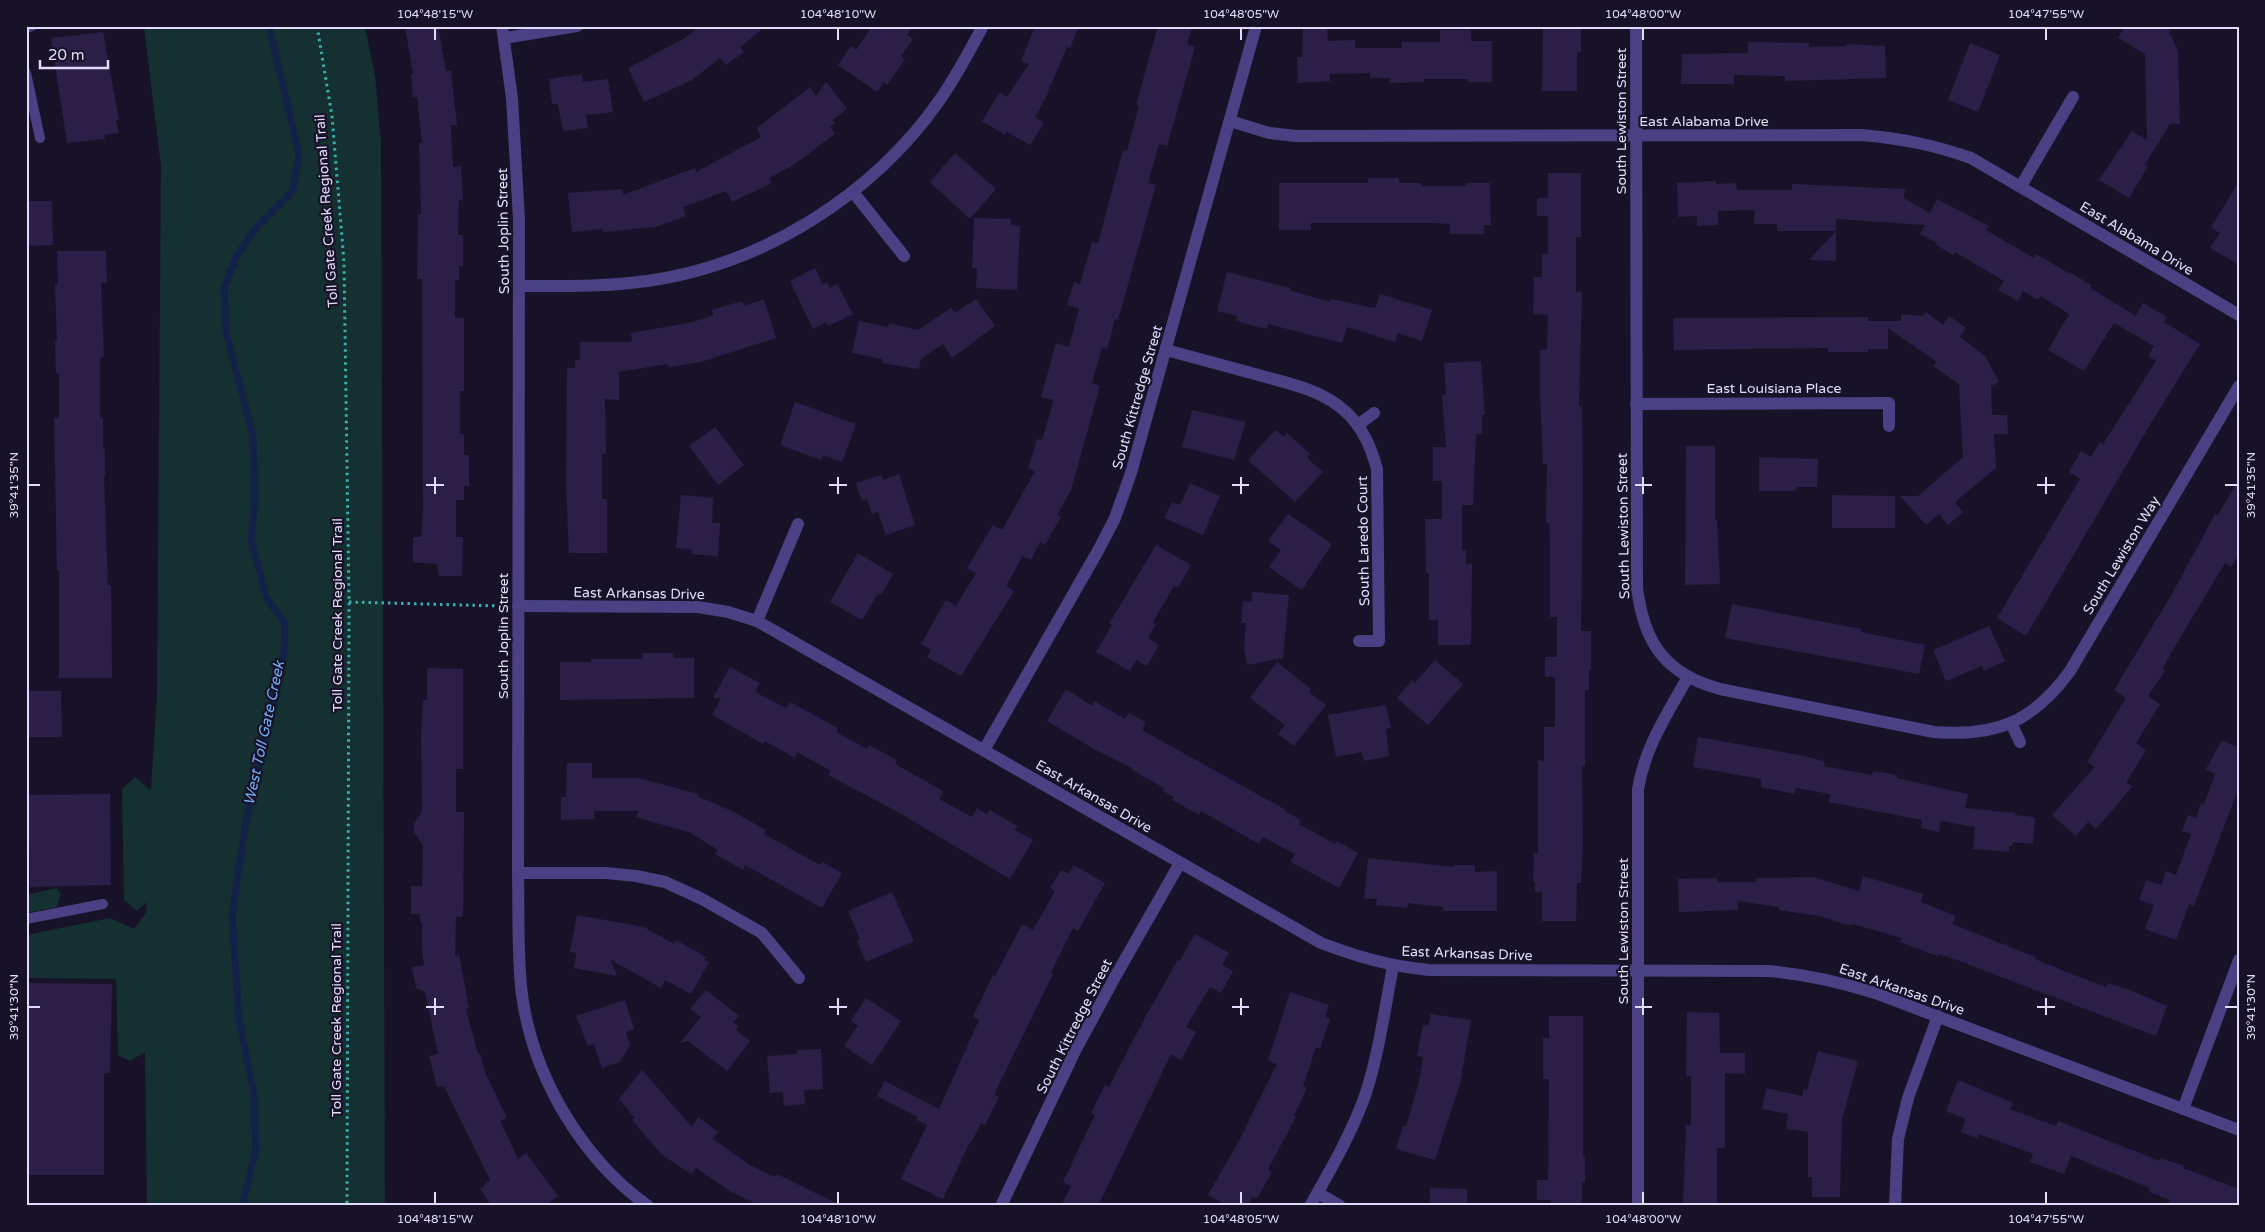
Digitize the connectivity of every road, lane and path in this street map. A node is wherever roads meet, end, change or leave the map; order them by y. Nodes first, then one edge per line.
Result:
1 (32, 26) edge
2 (317, 26) edge
3 (577, 26) edge
4 (982, 26) edge
5 (1256, 26) edge
6 (1636, 26) edge
7 (26, 28) edge
8 (503, 32) edge
9 (26, 73) edge
10 (2073, 97) dead end
11 (1230, 121) junction
12 (1636, 136) junction
13 (40, 138) dead end
14 (2021, 186) junction
15 (853, 192) junction
16 (904, 256) dead end
17 (519, 286) junction
18 (2239, 315) edge
19 (1166, 350) junction
20 (2239, 386) edge
21 (1636, 404) junction
22 (1374, 413) dead end
23 (1358, 425) junction
24 (1889, 426) dead end
25 (798, 524) dead end
26 (349, 602) junction
27 (518, 606) junction
28 (757, 621) junction
29 (1359, 641) dead end
30 (1688, 677) junction
31 (2011, 723) junction
32 (2020, 742) dead end
33 (984, 750) junction
34 (1180, 863) junction
35 (518, 873) junction
36 (103, 904) dead end
37 (26, 919) edge
38 (2239, 960) edge
39 (1392, 966) junction
40 (1637, 970) junction
41 (799, 978) dead end
42 (1938, 1016) junction
43 (2182, 1109) junction
44 (2239, 1130) edge
45 (1318, 1193) junction
46 (633, 1202) edge
47 (347, 1206) edge
48 (648, 1206) edge
49 (1001, 1206) edge
50 (1310, 1206) edge
51 (1340, 1206) edge
52 (1638, 1206) edge
53 (1895, 1206) edge

1 - 7 lane
2 - 26 path, Toll Gate Creek Regional Trail
3 - 8 street
4 - 15 street
5 - 11 street, South Kittredge Street
6 - 12 street, South Lewiston Street
8 - 17 street, South Joplin Street
9 - 13 lane
10 - 14 street
11 - 12 street, East Alabama Drive
11 - 19 street, South Kittredge Street
12 - 14 street, East Alabama Drive
12 - 21 street, South Lewiston Street
14 - 18 street, East Alabama Drive
15 - 16 street
15 - 17 street
17 - 27 street, South Joplin Street
19 - 23 street, South Laredo Court
19 - 33 street, South Kittredge Street
20 - 31 street, South Lewiston Way
21 - 24 street, East Louisiana Place
21 - 30 street, South Lewiston Street
22 - 23 street
23 - 29 street, South Laredo Court
25 - 28 street
26 - 27 path
26 - 47 path, Toll Gate Creek Regional Trail
27 - 28 street, East Arkansas Drive
27 - 35 street, South Joplin Street
28 - 33 street, East Arkansas Drive
30 - 31 street, South Lewiston Way
30 - 40 street, South Lewiston Street
31 - 32 street
33 - 34 street, East Arkansas Drive
34 - 39 street, East Arkansas Drive
34 - 49 street, South Kittredge Street
35 - 41 street
35 - 46 street, South Joplin Street
36 - 37 lane
38 - 43 street
39 - 40 street, East Arkansas Drive
39 - 45 street
40 - 42 street, East Arkansas Drive
40 - 52 street, South Lewiston Street
42 - 43 street, East Arkansas Drive
42 - 53 street
43 - 44 street, East Arkansas Drive
45 - 50 street
45 - 51 street
46 - 48 street, South Joplin Street

